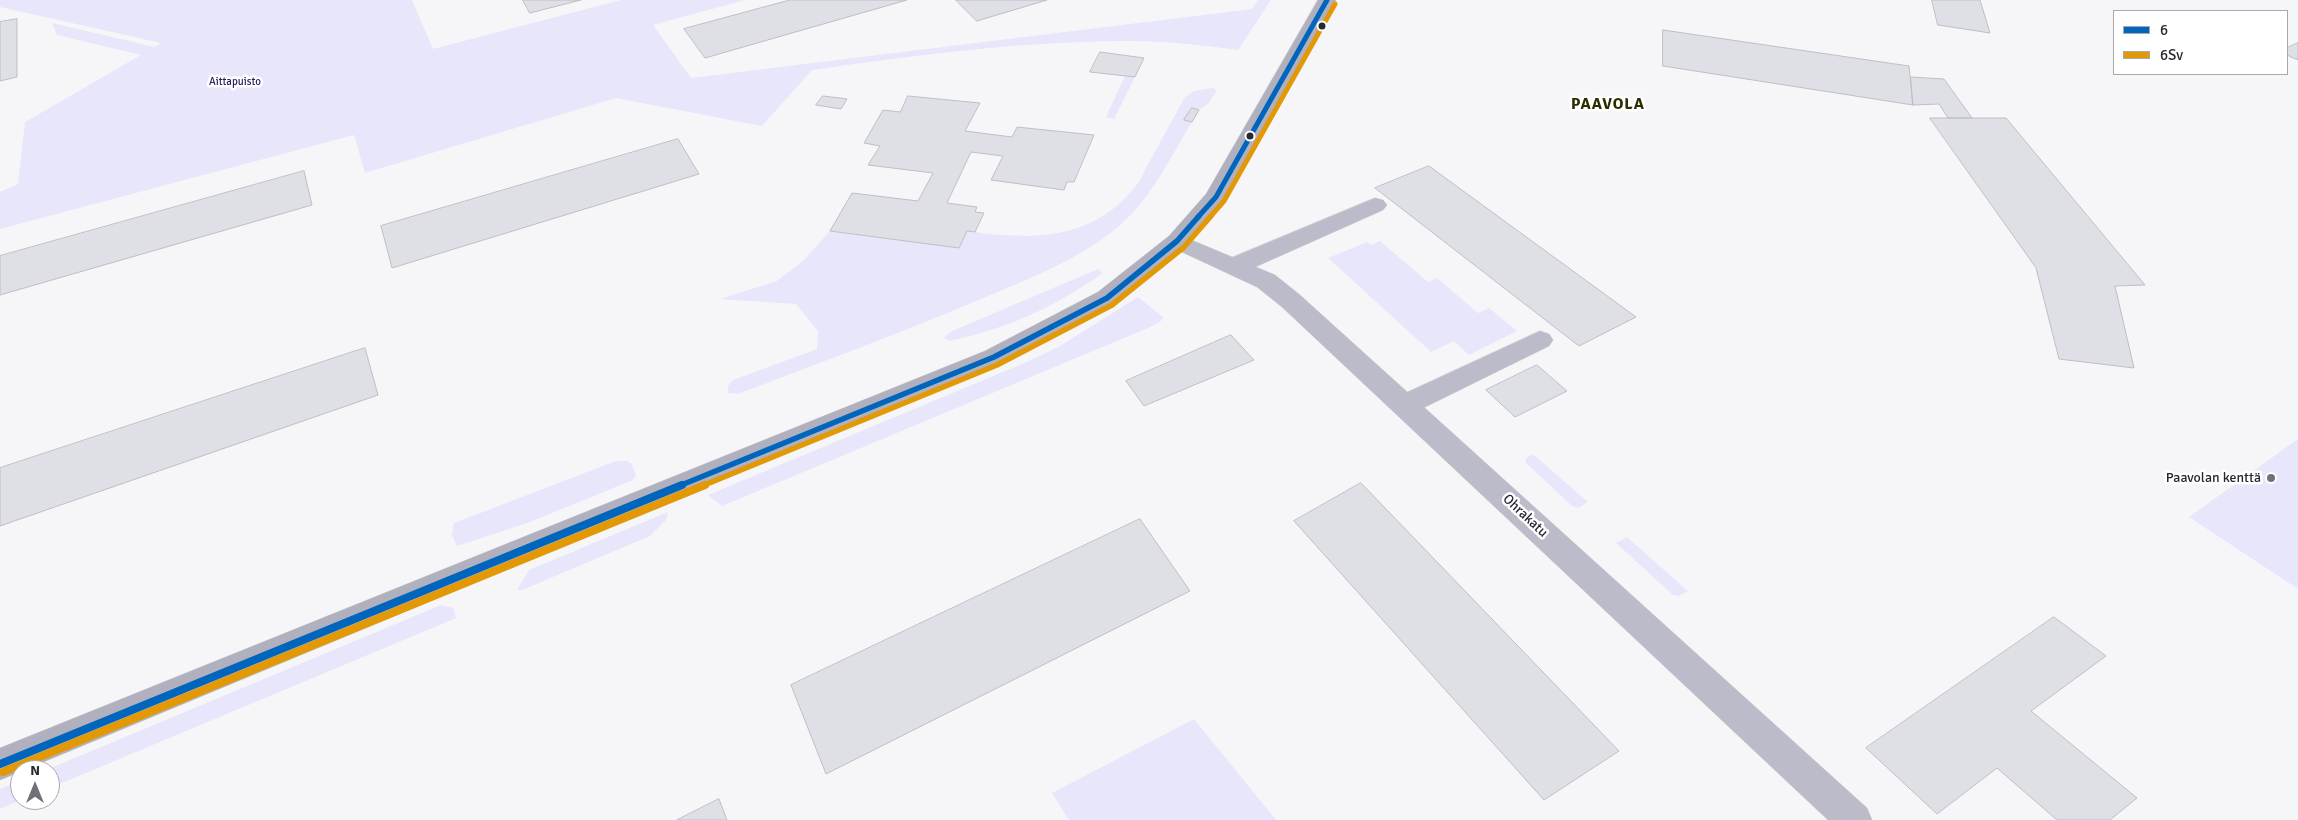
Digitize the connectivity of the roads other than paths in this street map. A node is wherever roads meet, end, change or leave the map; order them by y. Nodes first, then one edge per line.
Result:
1 (1327, 0) edge
2 (1375, 205) dead end
3 (1177, 241) junction
4 (1235, 266) junction
5 (1540, 340) dead end
6 (1404, 405) junction
7 (0, 764) edge
8 (1854, 820) edge

1 - 3 main road
2 - 4 street
3 - 4 street, Ohrakatu
3 - 7 main road
4 - 6 street, Ohrakatu
5 - 6 street
6 - 8 street, Ohrakatu

